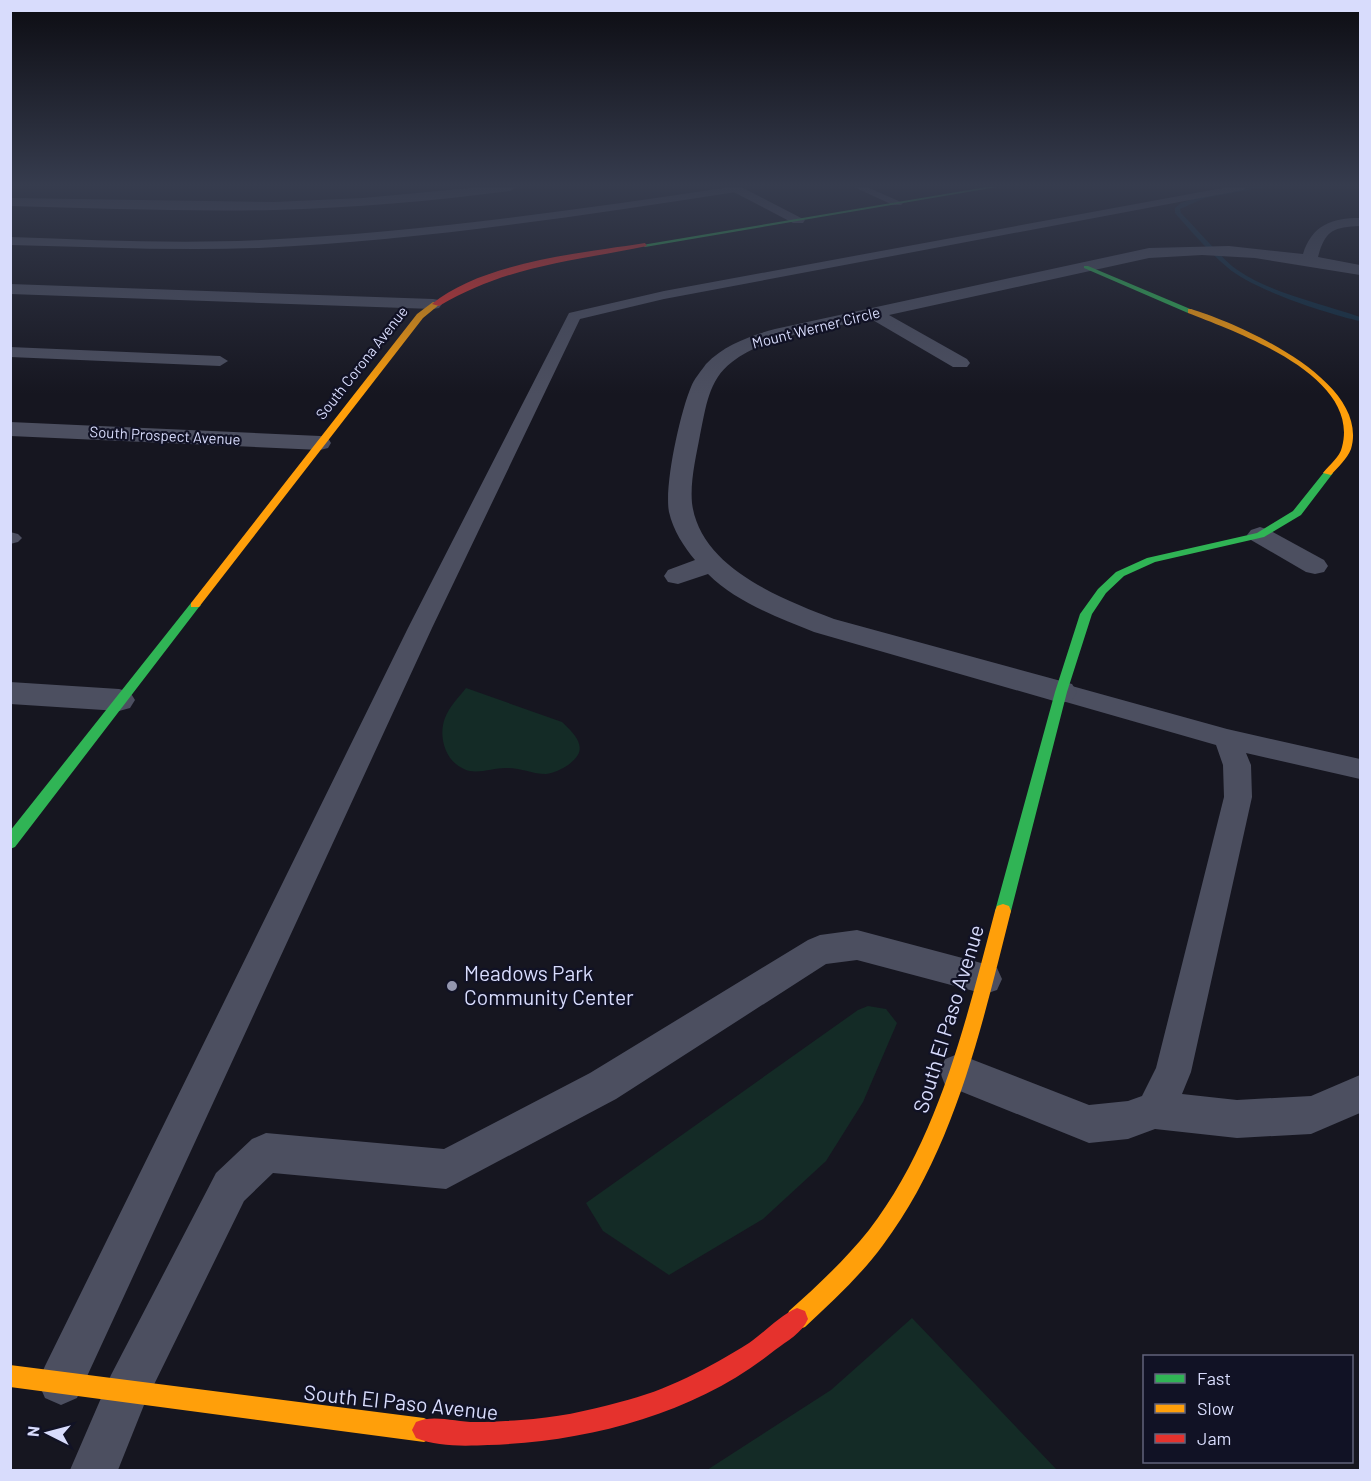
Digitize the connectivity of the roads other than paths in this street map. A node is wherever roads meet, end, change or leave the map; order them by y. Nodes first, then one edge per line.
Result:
1 (589, 256) edge
2 (872, 256) edge
3 (1135, 256) edge
4 (1291, 256) edge
5 (1310, 258) joint
6 (1086, 267) junction
7 (1360, 270) edge
8 (10, 289) edge
9 (433, 304) junction
10 (874, 314) junction
11 (706, 349) dead end
12 (10, 352) edge
13 (728, 354) junction
14 (220, 361) dead end
15 (960, 363) dead end
16 (10, 429) edge
17 (320, 443) junction
18 (1260, 535) junction
19 (712, 563) junction
20 (1315, 566) dead end
21 (678, 576) dead end
22 (1061, 692) junction
23 (10, 693) edge
24 (119, 700) junction
25 (1227, 739) junction
26 (1360, 769) edge
27 (10, 843) edge
28 (985, 979) junction
29 (958, 1072) junction
30 (1360, 1094) edge
31 (1155, 1110) junction
32 (10, 1376) edge
33 (61, 1382) junction
34 (127, 1391) junction
35 (94, 1470) edge

1 - 9 street, South Corona Avenue
2 - 33 lane
3 - 6 street, Mount Werner Circle
4 - 5 street, Mount Werner Circle
5 - 7 street, Mount Werner Circle
6 - 10 street, Mount Werner Circle
6 - 18 street, South El Paso Avenue
8 - 9 street
9 - 17 street, South Corona Avenue
10 - 13 street, Mount Werner Circle
10 - 15 street
11 - 13 street
12 - 14 lane
13 - 19 street, Mount Werner Circle
16 - 17 street, South Prospect Avenue
17 - 24 street, South Corona Avenue
18 - 20 street
18 - 22 street, South El Paso Avenue
19 - 21 street
19 - 22 street, Mount Werner Circle
22 - 25 lane
22 - 28 street, South El Paso Avenue
23 - 24 street
24 - 27 street, South Corona Avenue
25 - 26 lane
25 - 31 lane
28 - 29 street, South El Paso Avenue
28 - 34 lane
29 - 31 lane
29 - 34 street, South El Paso Avenue
30 - 31 lane
32 - 33 street, South El Paso Avenue
33 - 34 street, South El Paso Avenue
34 - 35 lane

